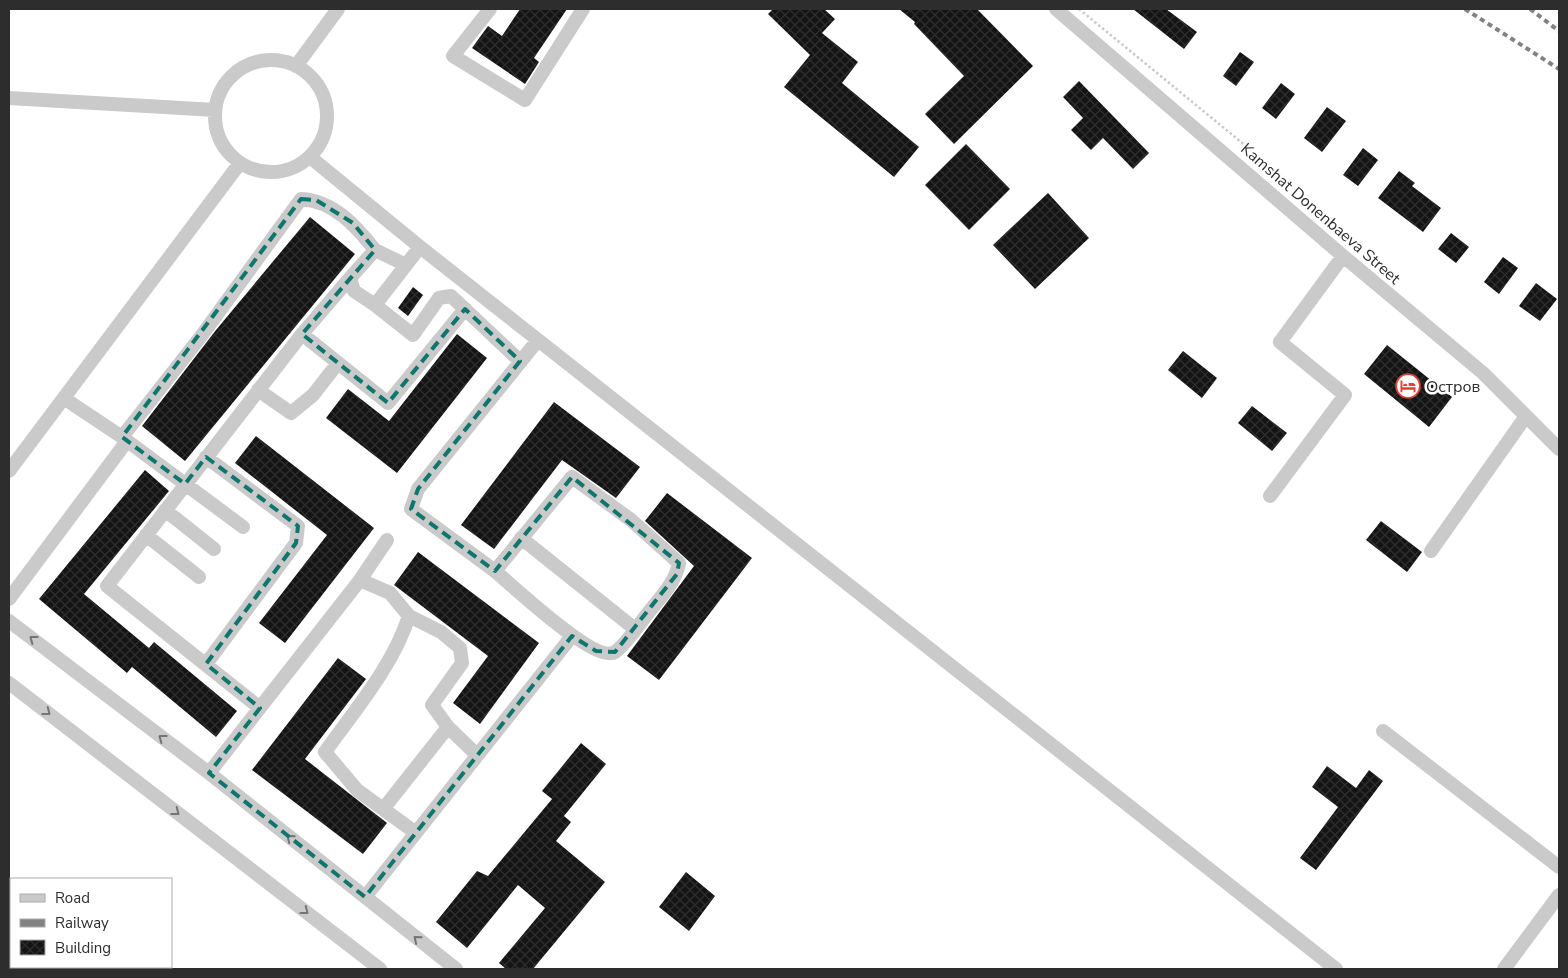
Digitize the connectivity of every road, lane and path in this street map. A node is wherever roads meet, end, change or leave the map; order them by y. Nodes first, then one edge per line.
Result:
1 (338, 9) edge
2 (490, 9) edge
3 (583, 9) edge
4 (1079, 9) edge
5 (1065, 11) edge
6 (296, 66) junction
7 (9, 98) edge
8 (215, 110) junction
9 (310, 157) junction
10 (240, 163) junction
11 (1294, 213) junction
12 (420, 247) junction
13 (375, 250) junction
14 (1343, 256) junction
15 (406, 265) junction
16 (350, 278) junction
17 (376, 305) junction
18 (465, 309) junction
19 (302, 334) junction
20 (413, 335) junction
21 (538, 340) junction
22 (432, 349) junction
23 (520, 361) junction
24 (338, 363) junction
25 (258, 390) junction
26 (65, 399) junction
27 (1526, 416) junction
28 (124, 439) junction
29 (1559, 450) edge
30 (206, 457) junction
31 (9, 471) edge
32 (185, 484) junction
33 (1270, 496) dead end
34 (165, 510) junction
35 (243, 526) dead end
36 (146, 535) junction
37 (521, 538) junction
38 (387, 540) dead end
39 (214, 549) dead end
40 (1431, 551) dead end
41 (495, 571) junction
42 (199, 577) dead end
43 (360, 580) junction
44 (9, 599) edge
45 (409, 616) junction
46 (9, 621) edge
47 (635, 630) junction
48 (572, 636) junction
49 (206, 664) junction
50 (9, 683) edge
51 (260, 708) junction
52 (448, 727) junction
53 (1383, 731) dead end
54 (477, 755) junction
55 (209, 773) junction
56 (384, 808) junction
57 (416, 833) junction
58 (1559, 867) edge
59 (1559, 894) edge
60 (365, 897) junction
61 (380, 969) edge
62 (456, 969) edge
63 (1336, 969) edge
64 (1504, 969) edge

1 - 6 street
2 - 3 street
4 - 11 path
5 - 11 street, Kamshat Donenbaeva Street
6 - 8 street
6 - 9 street
7 - 8 street
8 - 10 street
9 - 10 street
9 - 12 street
10 - 26 street
11 - 14 street, Kamshat Donenbaeva Street
12 - 15 street
12 - 21 street
13 - 15 street
13 - 16 street
13 - 28 street
14 - 27 street, Kamshat Donenbaeva Street
14 - 33 street
15 - 17 street
16 - 17 street
16 - 19 street
17 - 20 street
18 - 20 street
18 - 22 street
18 - 23 street
19 - 24 street
19 - 25 street
20 - 22 street
21 - 23 street
21 - 63 street
22 - 24 street
23 - 41 street
24 - 25 street
25 - 30 street
26 - 28 street
26 - 31 street
27 - 29 street, Kamshat Donenbaeva Street
27 - 40 street
28 - 32 street
28 - 44 street
30 - 32 street
30 - 49 street
32 - 34 street
32 - 35 street
34 - 36 street
34 - 39 street
36 - 42 street
36 - 49 street
37 - 41 street
37 - 47 street
37 - 47 street
38 - 43 street
41 - 48 street
43 - 45 street
43 - 51 street
45 - 52 street
45 - 56 street
55 -> 46 street
47 - 48 street
48 - 54 street
49 - 51 street
50 -> 61 street
51 - 55 street
52 - 54 street
52 - 56 street
53 - 58 street
54 - 57 street
60 -> 55 street
56 - 57 street
57 - 60 street
59 - 64 street
62 -> 60 street

